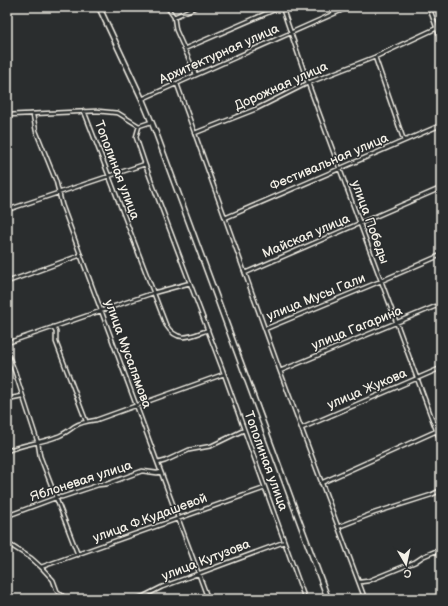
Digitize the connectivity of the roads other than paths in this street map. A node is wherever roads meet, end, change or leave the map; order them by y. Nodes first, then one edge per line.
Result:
1 (99, 7) edge
2 (167, 7) edge
3 (196, 7) edge
4 (281, 7) edge
5 (349, 7) edge
6 (429, 7) edge
7 (174, 17) junction
8 (437, 28) junction
9 (290, 33) junction
10 (441, 40) edge
11 (184, 49) junction
12 (375, 57) junction
13 (196, 75) junction
14 (177, 84) junction
15 (308, 84) junction
16 (142, 99) junction
17 (84, 112) junction
18 (7, 115) edge
19 (33, 115) junction
20 (152, 122) junction
21 (441, 125) edge
22 (139, 126) junction
23 (195, 133) junction
24 (404, 141) junction
25 (146, 164) junction
26 (340, 168) junction
27 (109, 176) junction
28 (441, 188) edge
29 (59, 194) junction
30 (7, 209) edge
31 (225, 218) junction
32 (360, 224) junction
33 (81, 255) junction
34 (441, 255) edge
35 (245, 273) junction
36 (7, 282) edge
37 (381, 282) junction
38 (190, 283) junction
39 (153, 293) junction
40 (441, 304) edge
41 (102, 310) junction
42 (396, 323) junction
43 (53, 327) junction
44 (265, 329) junction
45 (208, 330) junction
46 (7, 343) edge
47 (7, 352) edge
48 (441, 368) edge
49 (280, 371) junction
50 (224, 374) junction
51 (417, 379) junction
52 (22, 396) junction
53 (7, 399) edge
54 (137, 405) junction
55 (86, 421) junction
56 (302, 428) junction
57 (441, 429) edge
58 (244, 430) junction
59 (436, 432) junction
60 (38, 443) junction
61 (441, 443) edge
62 (7, 451) edge
63 (158, 463) junction
64 (161, 472) junction
65 (321, 483) junction
66 (265, 488) junction
67 (441, 490) edge
68 (56, 498) junction
69 (7, 516) edge
70 (179, 519) junction
71 (338, 526) junction
72 (284, 542) junction
73 (7, 543) edge
74 (78, 555) junction
75 (441, 556) edge
76 (41, 567) junction
77 (198, 574) junction
78 (360, 582) junction
79 (66, 599) edge
80 (135, 599) edge
81 (208, 599) edge
82 (305, 599) edge
83 (328, 599) edge
84 (365, 599) edge

1 - 16 main road
2 - 7 street
3 - 7 street
4 - 9 street, улица Победы
4 - 11 street
5 - 9 street, Архитектурная улица
6 - 8 street
7 - 11 street
8 - 10 street
8 - 12 street, Дорожная улица
9 - 13 street, Архитектурная улица
9 - 15 street, улица Победы
11 - 13 street
12 - 15 street, Дорожная улица
12 - 24 street
13 - 14 street, Архитектурная улица
14 - 16 street, Архитектурная улица
14 - 23 street
15 - 23 street, Дорожная улица
15 - 26 street, улица Победы
16 - 20 main road
17 - 19 street
17 - 22 street
17 - 27 street, Тополиная улица
18 - 19 street
19 - 29 street, улица Мусалямова
20 - 22 street
20 - 83 main road
21 - 24 street, Фестивальная улица
22 - 25 street, Тополиная улица
23 - 31 street
24 - 26 street, Фестивальная улица
25 - 27 street
25 - 38 street, Тополиная улица
26 - 31 street, Фестивальная улица
26 - 32 street, улица Победы
27 - 29 street
27 - 39 street, Тополиная улица
28 - 32 street, Майская улица
29 - 30 street
29 - 33 street, улица Мусалямова
31 - 35 street
32 - 35 street, Майская улица
32 - 37 street, улица Победы
33 - 36 street
33 - 41 street, улица Мусалямова
34 - 37 street, улица Мусы Гали
35 - 44 street
37 - 42 street, улица Победы
37 - 44 street, улица Мусы Гали
38 - 39 street
38 - 45 street, Тополиная улица
39 - 41 street
39 - 45 street, Тополиная улица
40 - 42 street, улица Гагарина
41 - 43 street
41 - 54 street, улица Мусалямова
42 - 49 street, улица Гагарина
42 - 51 street, улица Победы
43 - 46 street
43 - 55 street
44 - 49 street
45 - 50 street, Тополиная улица
47 - 52 street
48 - 51 street, улица Жукова
49 - 56 street
50 - 54 street
50 - 58 street, Тополиная улица
51 - 56 street, улица Жукова
51 - 59 street, улица Победы
52 - 53 street
52 - 60 street
54 - 55 street
54 - 63 street, улица Мусалямова
55 - 60 street
56 - 65 street
57 - 59 street
58 - 63 street
58 - 66 street, Тополиная улица
59 - 61 street, улица Победы
59 - 65 street
60 - 62 street
60 - 68 street
63 - 64 street, улица Мусалямова
64 - 68 street, Яблоневая улица
64 - 70 street, улица Мусалямова
65 - 71 street
66 - 70 street, улица Ф.Кудашевой
66 - 72 street, Тополиная улица
67 - 71 street
68 - 69 street, Яблоневая улица
68 - 74 street
70 - 74 street, улица Ф.Кудашевой
70 - 77 street, улица Мусалямова
71 - 78 street
72 - 77 street, улица Кутузова
72 - 82 street, Тополиная улица
73 - 76 street
74 - 76 street, улица Ф.Кудашевой
75 - 78 street
76 - 79 street
77 - 80 street, улица Кутузова
77 - 81 street, улица Мусалямова
78 - 84 street

